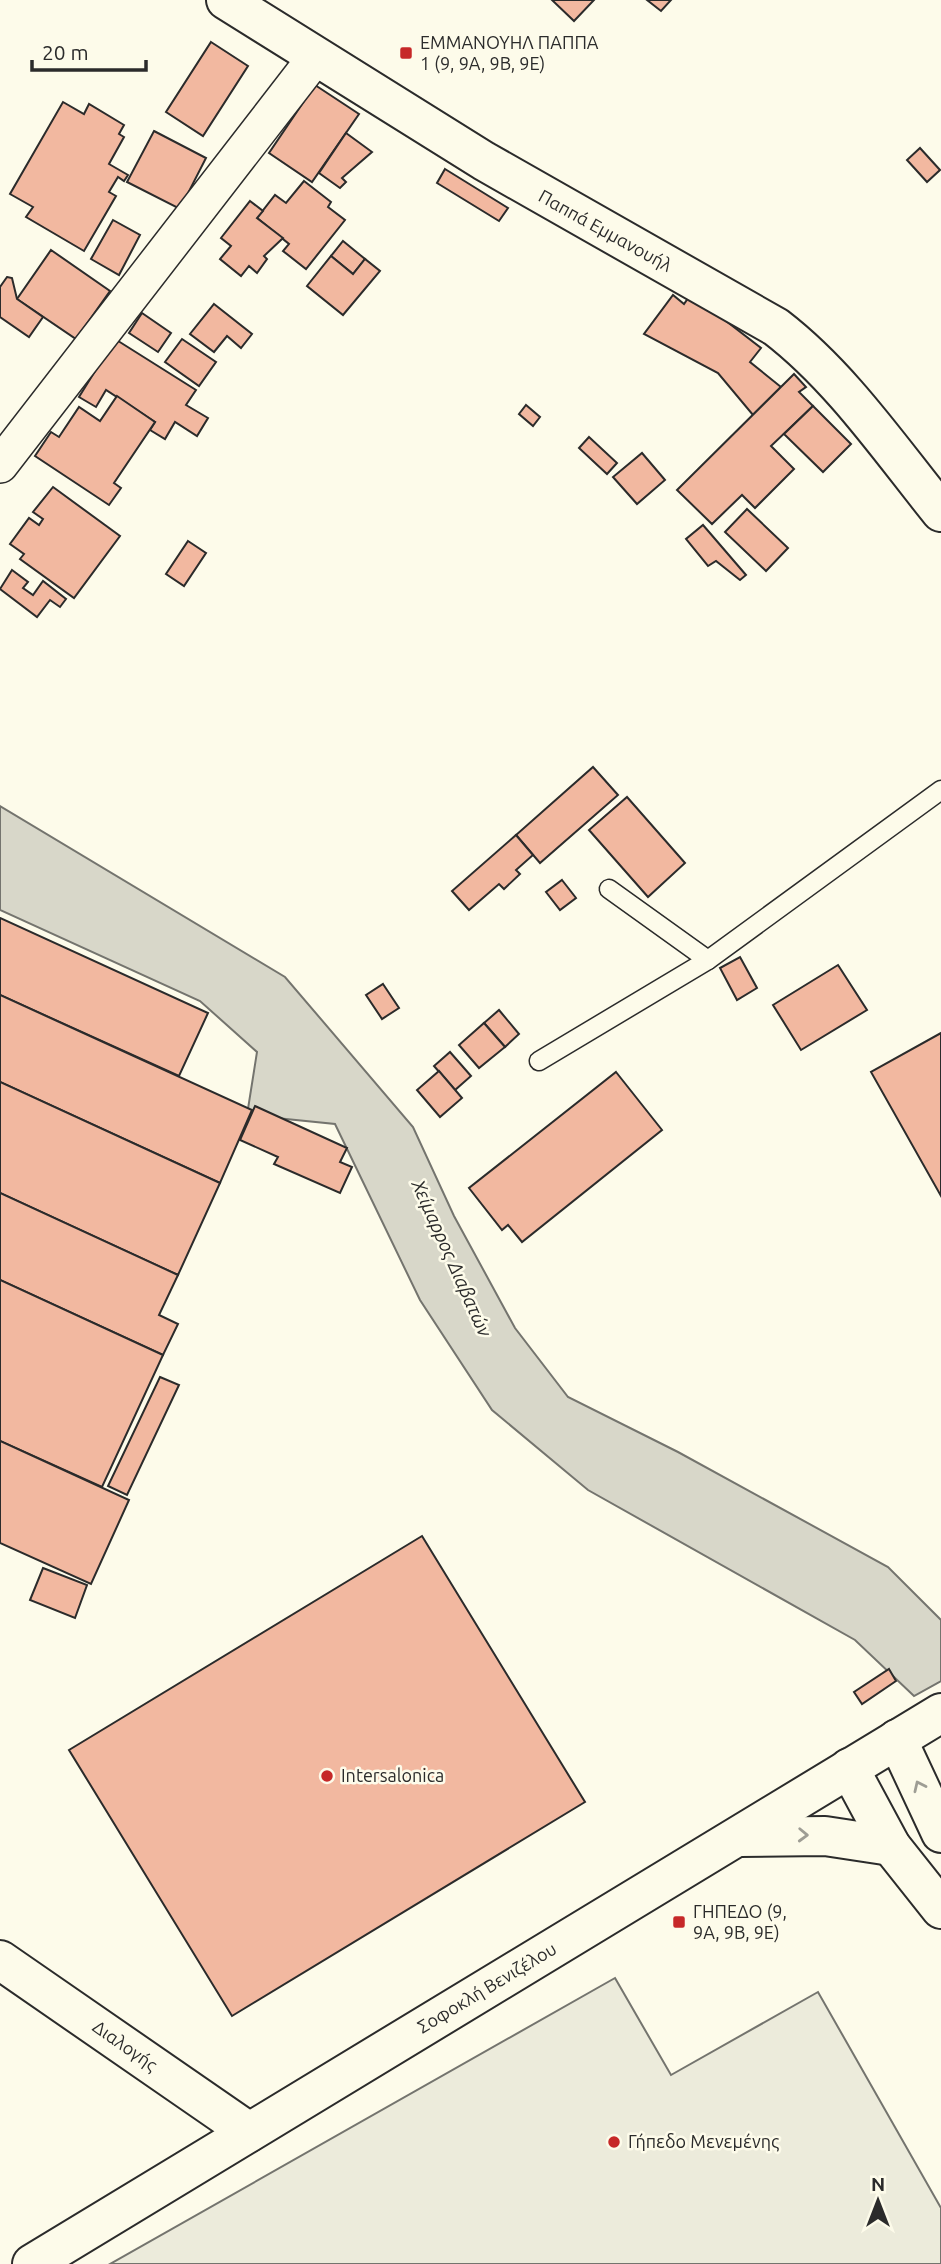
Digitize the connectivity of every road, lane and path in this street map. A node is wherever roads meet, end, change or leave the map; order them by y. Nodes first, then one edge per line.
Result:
1 (226, 0) edge
2 (315, 58) junction
3 (0, 466) edge
4 (941, 512) edge
5 (941, 790) edge
6 (609, 889) dead end
7 (708, 960) junction
8 (540, 1060) dead end
9 (937, 1715) edge
10 (897, 1739) junction
11 (849, 1768) junction
12 (941, 1833) edge
13 (735, 1838) junction
14 (891, 1846) junction
15 (941, 1909) edge
16 (0, 1960) edge
17 (249, 2132) junction
18 (32, 2264) edge

1 - 2 street, Παππά Εμμανουήλ
2 - 3 street
2 - 4 street, Παππά Εμμανουήλ
5 - 7 lane
6 - 7 lane
7 - 8 lane
9 - 10 street, Σοφοκλή Βενιζέλου
10 - 11 street, Σοφοκλή Βενιζέλου
12 -> 10 street
11 - 13 street, Σοφοκλή Βενιζέλου
11 - 14 street
13 -> 14 street
13 - 17 street, Σοφοκλή Βενιζέλου
14 - 15 street
16 - 17 street, Διαλογής
17 - 18 street, Σοφοκλή Βενιζέλου

